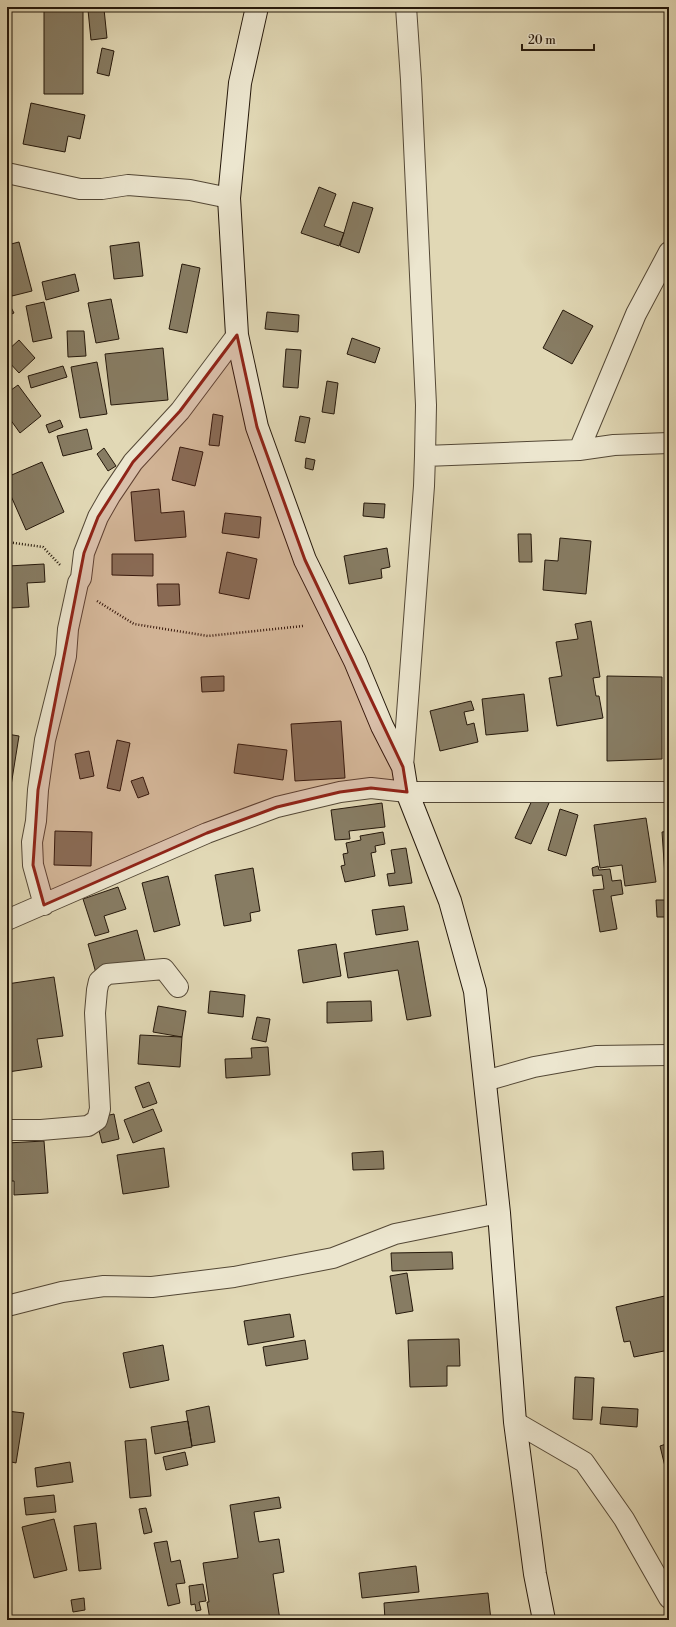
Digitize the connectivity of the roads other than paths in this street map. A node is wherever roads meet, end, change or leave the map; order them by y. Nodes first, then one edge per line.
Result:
1 (257, 7) edge
2 (406, 7) edge
3 (7, 173) edge
4 (230, 198) junction
5 (669, 252) edge
6 (237, 335) junction
7 (669, 443) edge
8 (579, 450) junction
9 (425, 456) junction
10 (402, 767) junction
11 (407, 792) junction
12 (669, 792) edge
13 (44, 905) junction
14 (7, 920) edge
15 (178, 987) dead end
16 (669, 1056) edge
17 (485, 1081) junction
18 (7, 1130) edge
19 (499, 1213) junction
20 (7, 1306) edge
21 (515, 1422) junction
22 (669, 1598) edge
23 (544, 1620) edge

1 - 4 main road
2 - 9 street
3 - 4 street
4 - 6 main road
5 - 8 street
6 - 10 main road
6 - 13 street
7 - 8 street
8 - 9 street
9 - 10 street
10 - 11 main road
11 - 12 street
11 - 13 street
11 - 17 main road
13 - 14 street
15 - 18 street
16 - 17 street
17 - 19 main road
19 - 20 street
19 - 21 main road
21 - 22 street
21 - 23 main road

